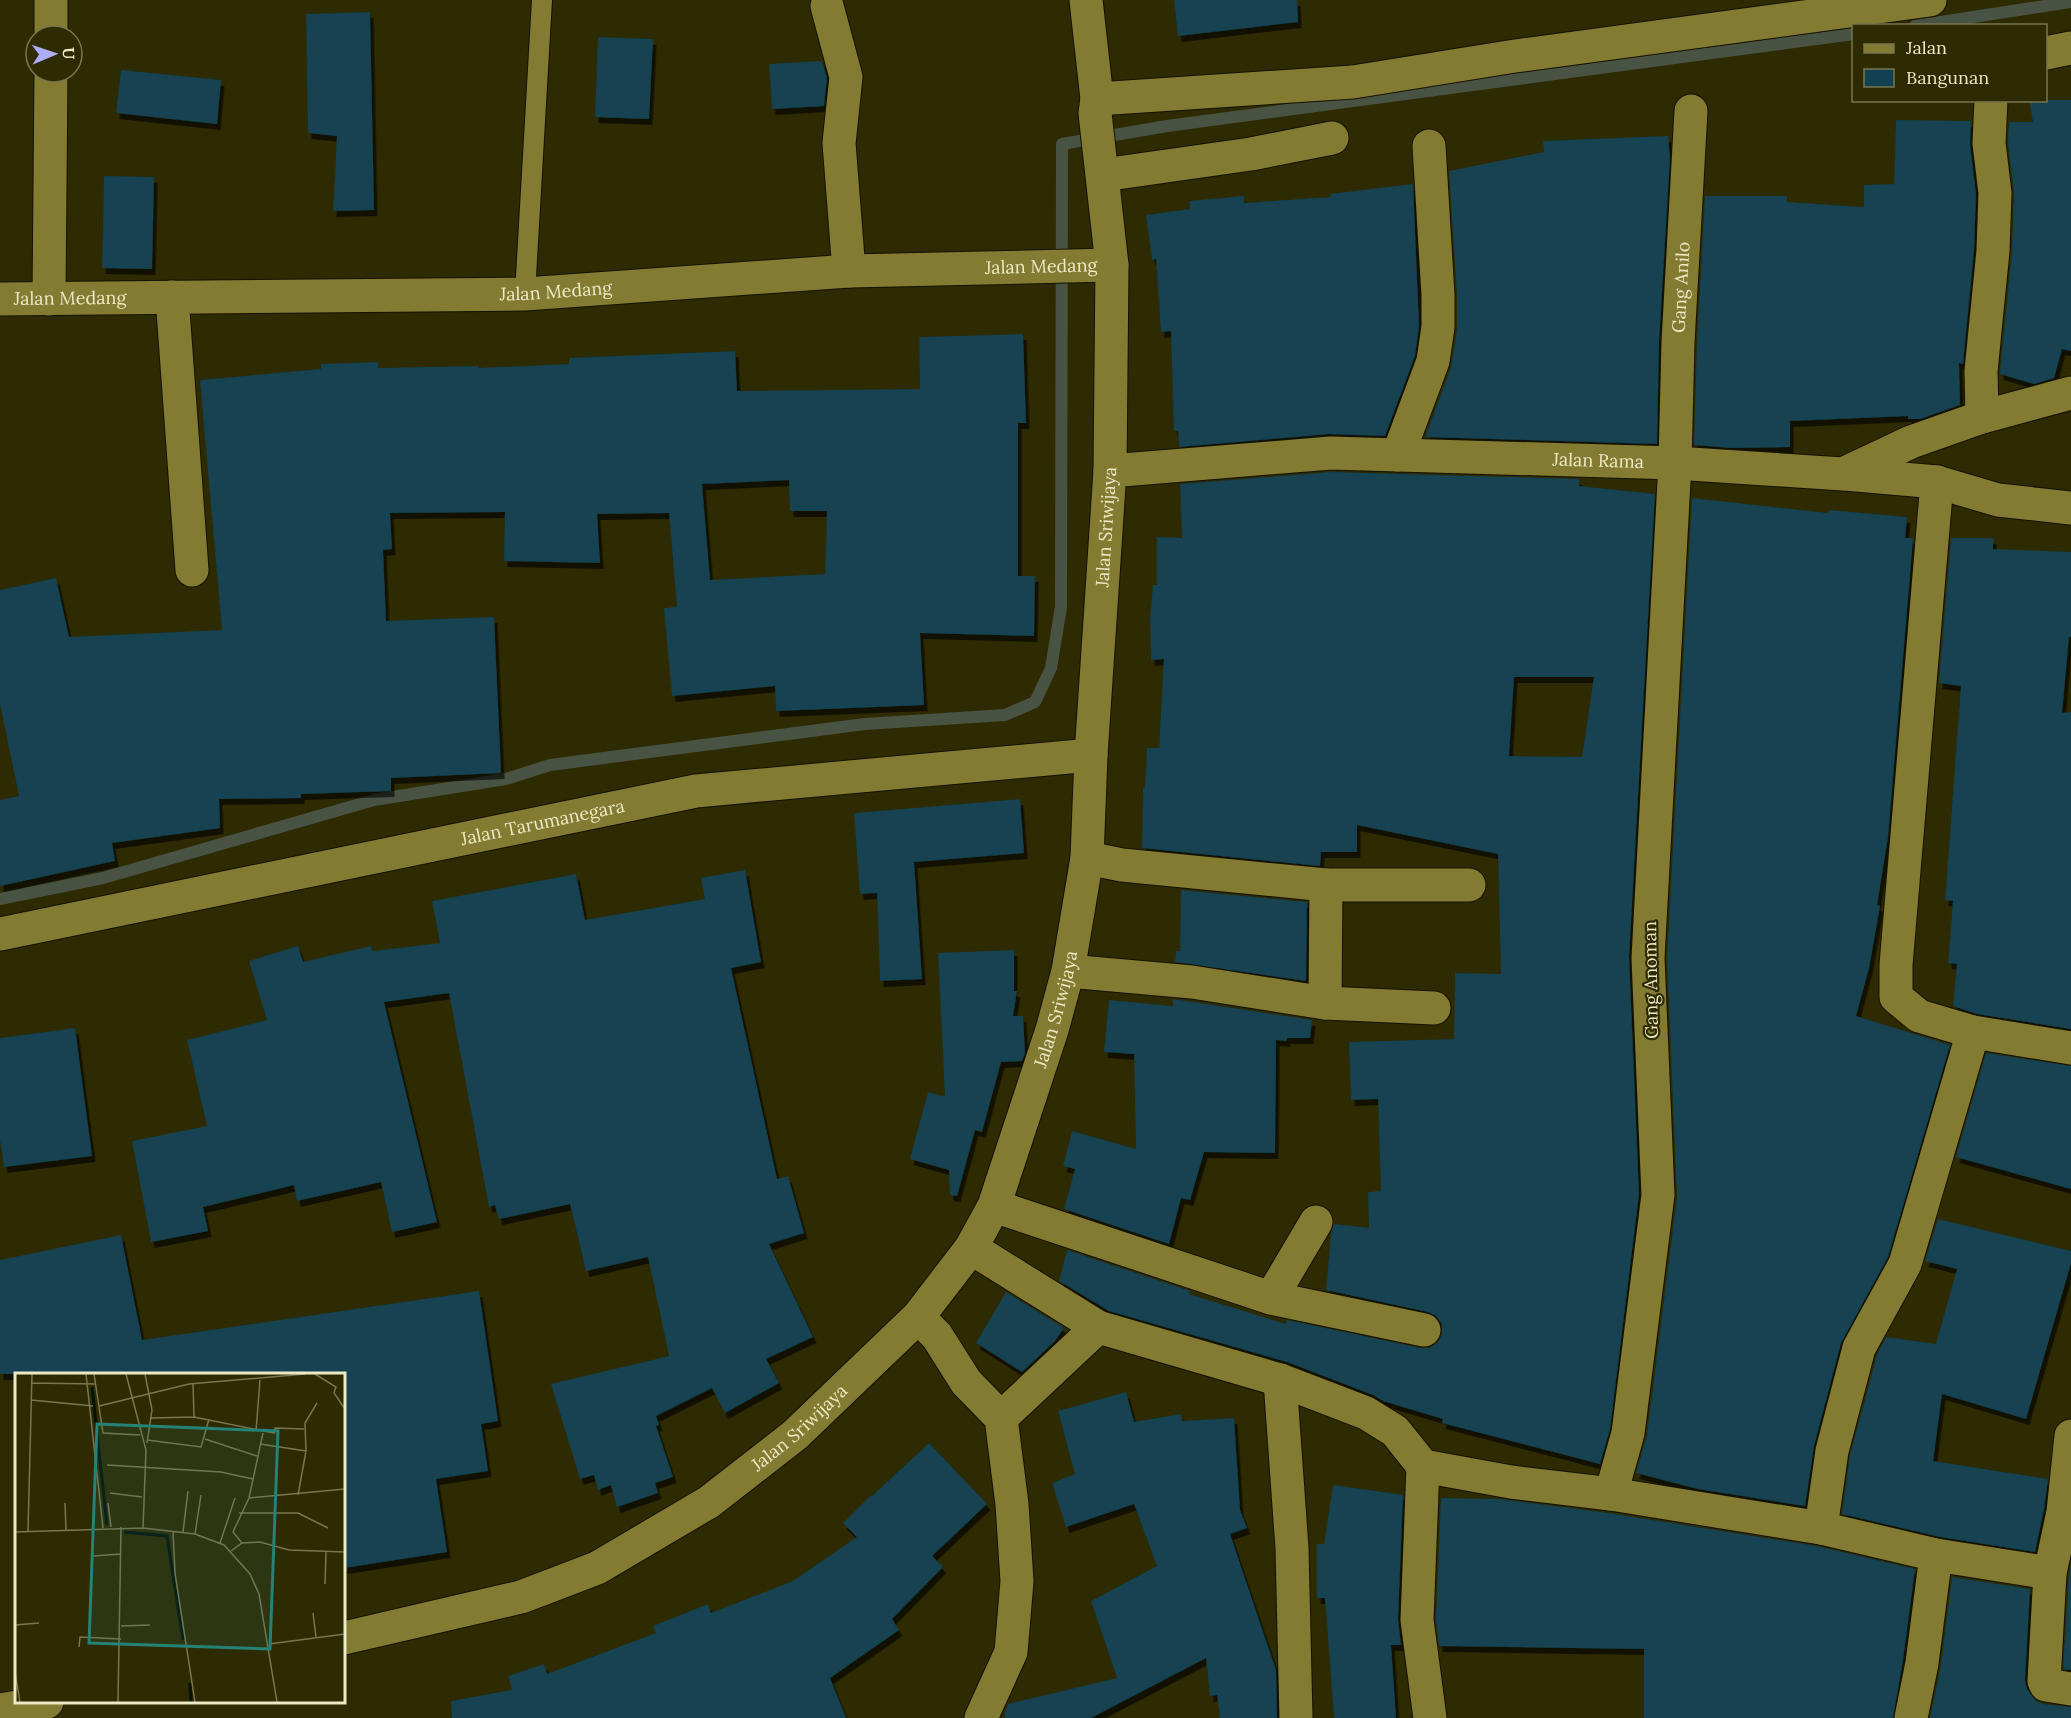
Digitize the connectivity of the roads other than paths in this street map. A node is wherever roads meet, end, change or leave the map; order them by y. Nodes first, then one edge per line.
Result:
1 (51, 0) edge
2 (542, 0) edge
3 (1086, 0) edge
4 (1930, 0) edge
5 (827, 6) dead end
6 (51, 24) edge
7 (2071, 48) edge
8 (2047, 53) edge
9 (51, 84) edge
10 (1991, 102) edge
11 (1096, 106) junction
12 (1691, 111) dead end
13 (1332, 138) dead end
14 (1429, 146) dead end
15 (1102, 166) junction
16 (1112, 265) junction
17 (849, 271) junction
18 (525, 294) junction
19 (172, 297) junction
20 (49, 298) junction
21 (0, 299) edge
22 (2071, 393) edge
23 (1982, 417) junction
24 (1398, 455) junction
25 (1675, 463) junction
26 (1110, 471) junction
27 (1843, 474) junction
28 (1937, 482) junction
29 (2071, 508) edge
30 (192, 570) dead end
31 (1090, 756) junction
32 (1086, 858) junction
33 (1326, 885) junction
34 (1469, 885) dead end
35 (0, 934) edge
36 (1068, 971) junction
37 (1325, 1003) junction
38 (1434, 1008) dead end
39 (1973, 1032) junction
40 (2071, 1048) edge
41 (994, 1206) junction
42 (1316, 1222) dead end
43 (971, 1248) junction
44 (1271, 1298) junction
45 (928, 1327) junction
46 (1098, 1327) junction
47 (1424, 1330) dead end
48 (1280, 1380) junction
49 (1001, 1418) junction
50 (2071, 1436) edge
51 (1423, 1466) junction
52 (1611, 1494) junction
53 (2067, 1512) edge
54 (1821, 1528) junction
55 (1936, 1555) junction
56 (2050, 1574) junction
57 (345, 1638) edge
58 (2071, 1689) edge
59 (37, 1703) edge
60 (47, 1703) edge
61 (0, 1710) edge
62 (51, 1718) edge
63 (981, 1718) edge
64 (1296, 1718) edge
65 (1430, 1718) edge
66 (1911, 1718) edge

1 - 6 street
2 - 18 lane
3 - 11 street, Jalan Sriwijaya
4 - 11 street
5 - 17 street
7 - 8 street
9 - 20 street
10 - 23 street
11 - 15 street, Jalan Sriwijaya
12 - 25 street, Gang Anilo
13 - 15 street
14 - 24 street
15 - 16 street, Jalan Sriwijaya
16 - 17 street, Jalan Medang
16 - 26 street, Jalan Sriwijaya
17 - 18 street, Jalan Medang
18 - 19 street, Jalan Medang
19 - 20 street, Jalan Medang
19 - 30 street
20 - 21 street, Jalan Medang
22 - 23 street, Jalan Rama
23 - 27 street, Jalan Rama
24 - 25 street, Jalan Rama
24 - 26 street, Jalan Rama
25 - 27 street, Jalan Rama
25 - 52 street, Gang Anoman
26 - 31 street, Jalan Sriwijaya
27 - 28 street
28 - 29 street
28 - 39 street
31 - 32 street, Jalan Sriwijaya
31 - 35 street, Jalan Tarumanegara
32 - 33 street
32 - 36 street, Jalan Sriwijaya
33 - 34 street
33 - 37 street
36 - 37 street
36 - 41 street, Jalan Sriwijaya
37 - 38 street
39 - 40 street
39 - 54 street
41 - 43 street, Jalan Sriwijaya
41 - 44 street
42 - 44 street
43 - 45 street, Jalan Sriwijaya
43 - 46 street
44 - 47 street
45 - 49 street
45 - 57 street, Jalan Sriwijaya
46 - 48 street
46 - 49 street
48 - 51 street
48 - 64 street
49 - 63 street
50 - 53 street
51 - 52 street
51 - 65 street
52 - 54 street
53 - 56 street
54 - 55 street
55 - 56 street
55 - 66 street
56 - 58 street
59 - 61 street
60 - 62 street

